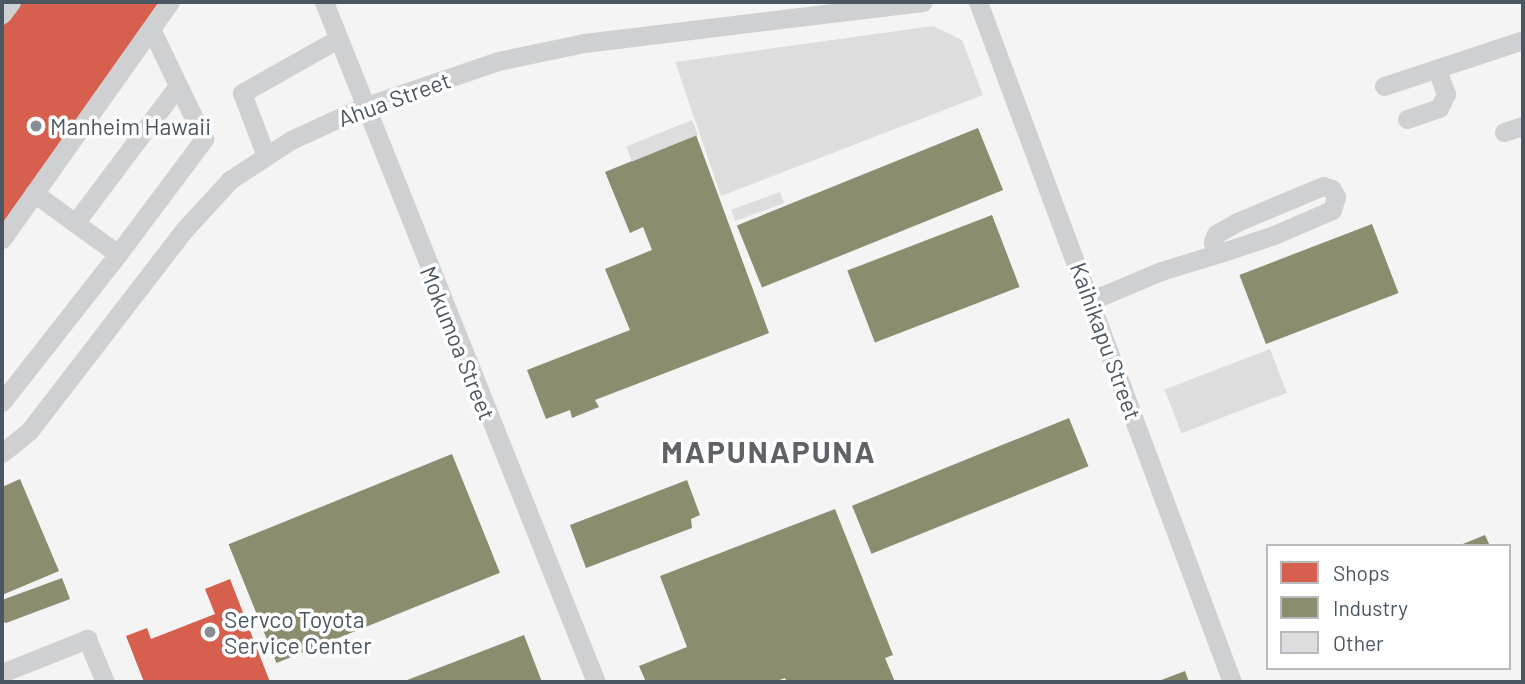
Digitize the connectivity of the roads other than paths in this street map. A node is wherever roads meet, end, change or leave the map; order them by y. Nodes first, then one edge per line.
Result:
1 (11, 2) edge
2 (170, 2) edge
3 (324, 2) edge
4 (923, 2) edge
5 (978, 2) edge
6 (2, 14) edge
7 (151, 29) junction
8 (338, 39) junction
9 (1523, 40) edge
10 (1437, 69) junction
11 (178, 86) junction
12 (1384, 86) dead end
13 (363, 107) junction
14 (1408, 120) dead end
15 (1523, 126) edge
16 (1504, 132) dead end
17 (266, 156) junction
18 (34, 193) junction
19 (75, 223) junction
20 (2, 239) edge
21 (1220, 253) junction
22 (118, 254) junction
23 (1091, 300) junction
24 (2, 402) edge
25 (2, 453) edge
26 (2, 673) edge
27 (105, 682) edge
28 (596, 682) edge
29 (1232, 682) edge

1 - 6 street
2 - 7 street
3 - 8 street, Mokumoa Street
4 - 13 street, Ahua Street
5 - 23 street, Kaihikapu Street
7 - 11 street
7 - 18 street
8 - 13 street, Mokumoa Street
8 - 17 street
9 - 10 street
10 - 12 street
10 - 14 street
11 - 19 street
11 - 22 street
13 - 17 street, Ahua Street
13 - 28 street, Mokumoa Street
15 - 16 street
17 - 25 street, Ahua Street
18 - 19 street
18 - 20 street
19 - 22 street
21 - 21 street
21 - 23 street
22 - 24 street
23 - 29 street, Kaihikapu Street
26 - 27 street

